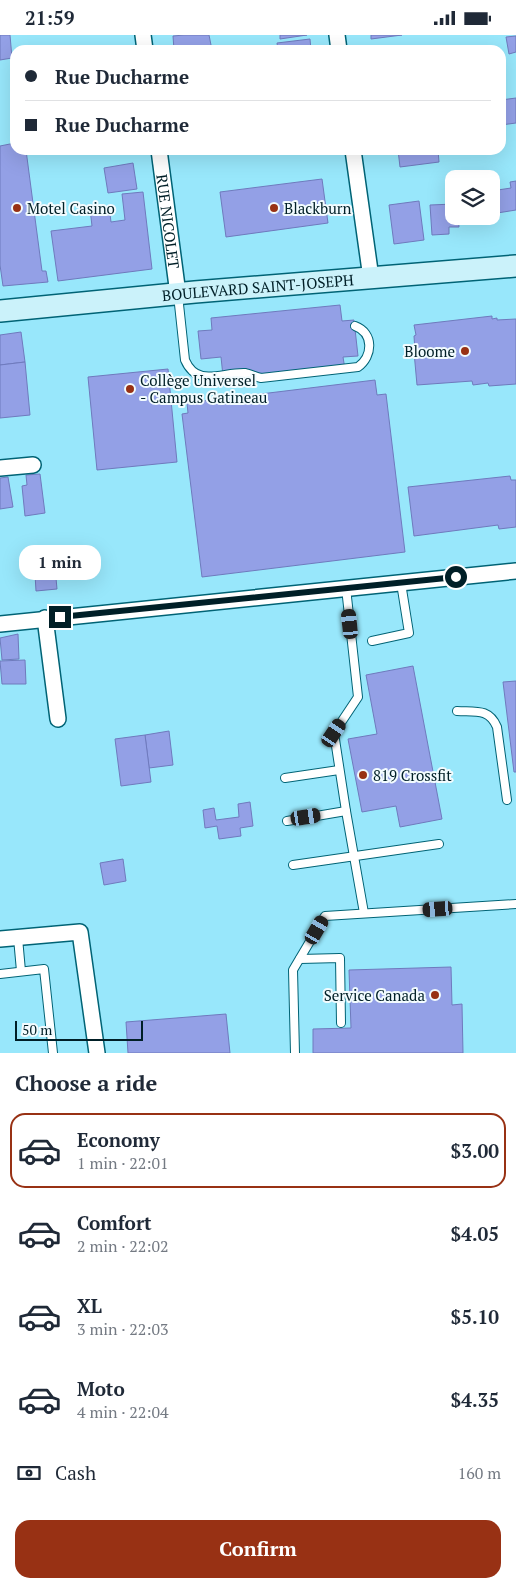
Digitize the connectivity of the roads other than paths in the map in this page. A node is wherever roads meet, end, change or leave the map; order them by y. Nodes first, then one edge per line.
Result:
1 (159, 155) edge
2 (353, 155) edge
3 (516, 266) edge
4 (371, 278) junction
5 (178, 294) junction
6 (0, 311) edge
7 (355, 326) dead end
8 (33, 465) dead end
9 (0, 468) edge
10 (516, 571) edge
11 (401, 583) junction
12 (346, 588) junction
13 (45, 618) junction
14 (0, 624) edge
15 (372, 641) dead end
16 (457, 711) dead end
17 (58, 719) dead end
18 (339, 770) junction
19 (285, 777) dead end
20 (507, 800) dead end
21 (346, 811) junction
22 (287, 821) dead end
23 (439, 844) dead end
24 (354, 856) junction
25 (293, 865) dead end
26 (516, 904) edge
27 (364, 913) junction
28 (18, 938) junction
29 (0, 939) edge
30 (300, 959) junction
31 (21, 971) junction
32 (0, 974) edge
33 (341, 1023) dead end
34 (53, 1053) edge
35 (97, 1053) edge
36 (295, 1053) edge

1 - 5 street, RUE NICOLET
2 - 4 street
3 - 4 main road, BOULEVARD SAINT-JOSEPH
4 - 5 main road, BOULEVARD SAINT-JOSEPH
5 - 6 main road, BOULEVARD SAINT-JOSEPH
5 - 7 lane
8 - 9 street
10 - 11 street
11 - 12 street
11 - 15 lane
12 - 13 street
12 - 18 lane
13 - 14 street
13 - 17 street
16 - 20 lane
18 - 19 lane
18 - 21 lane
21 - 22 lane
21 - 24 lane
23 - 24 lane
24 - 25 lane
24 - 27 lane
26 - 27 lane
27 - 30 lane
28 - 29 street
28 - 31 lane
28 - 35 street
30 - 33 lane
30 - 36 lane
31 - 32 lane
31 - 34 lane

